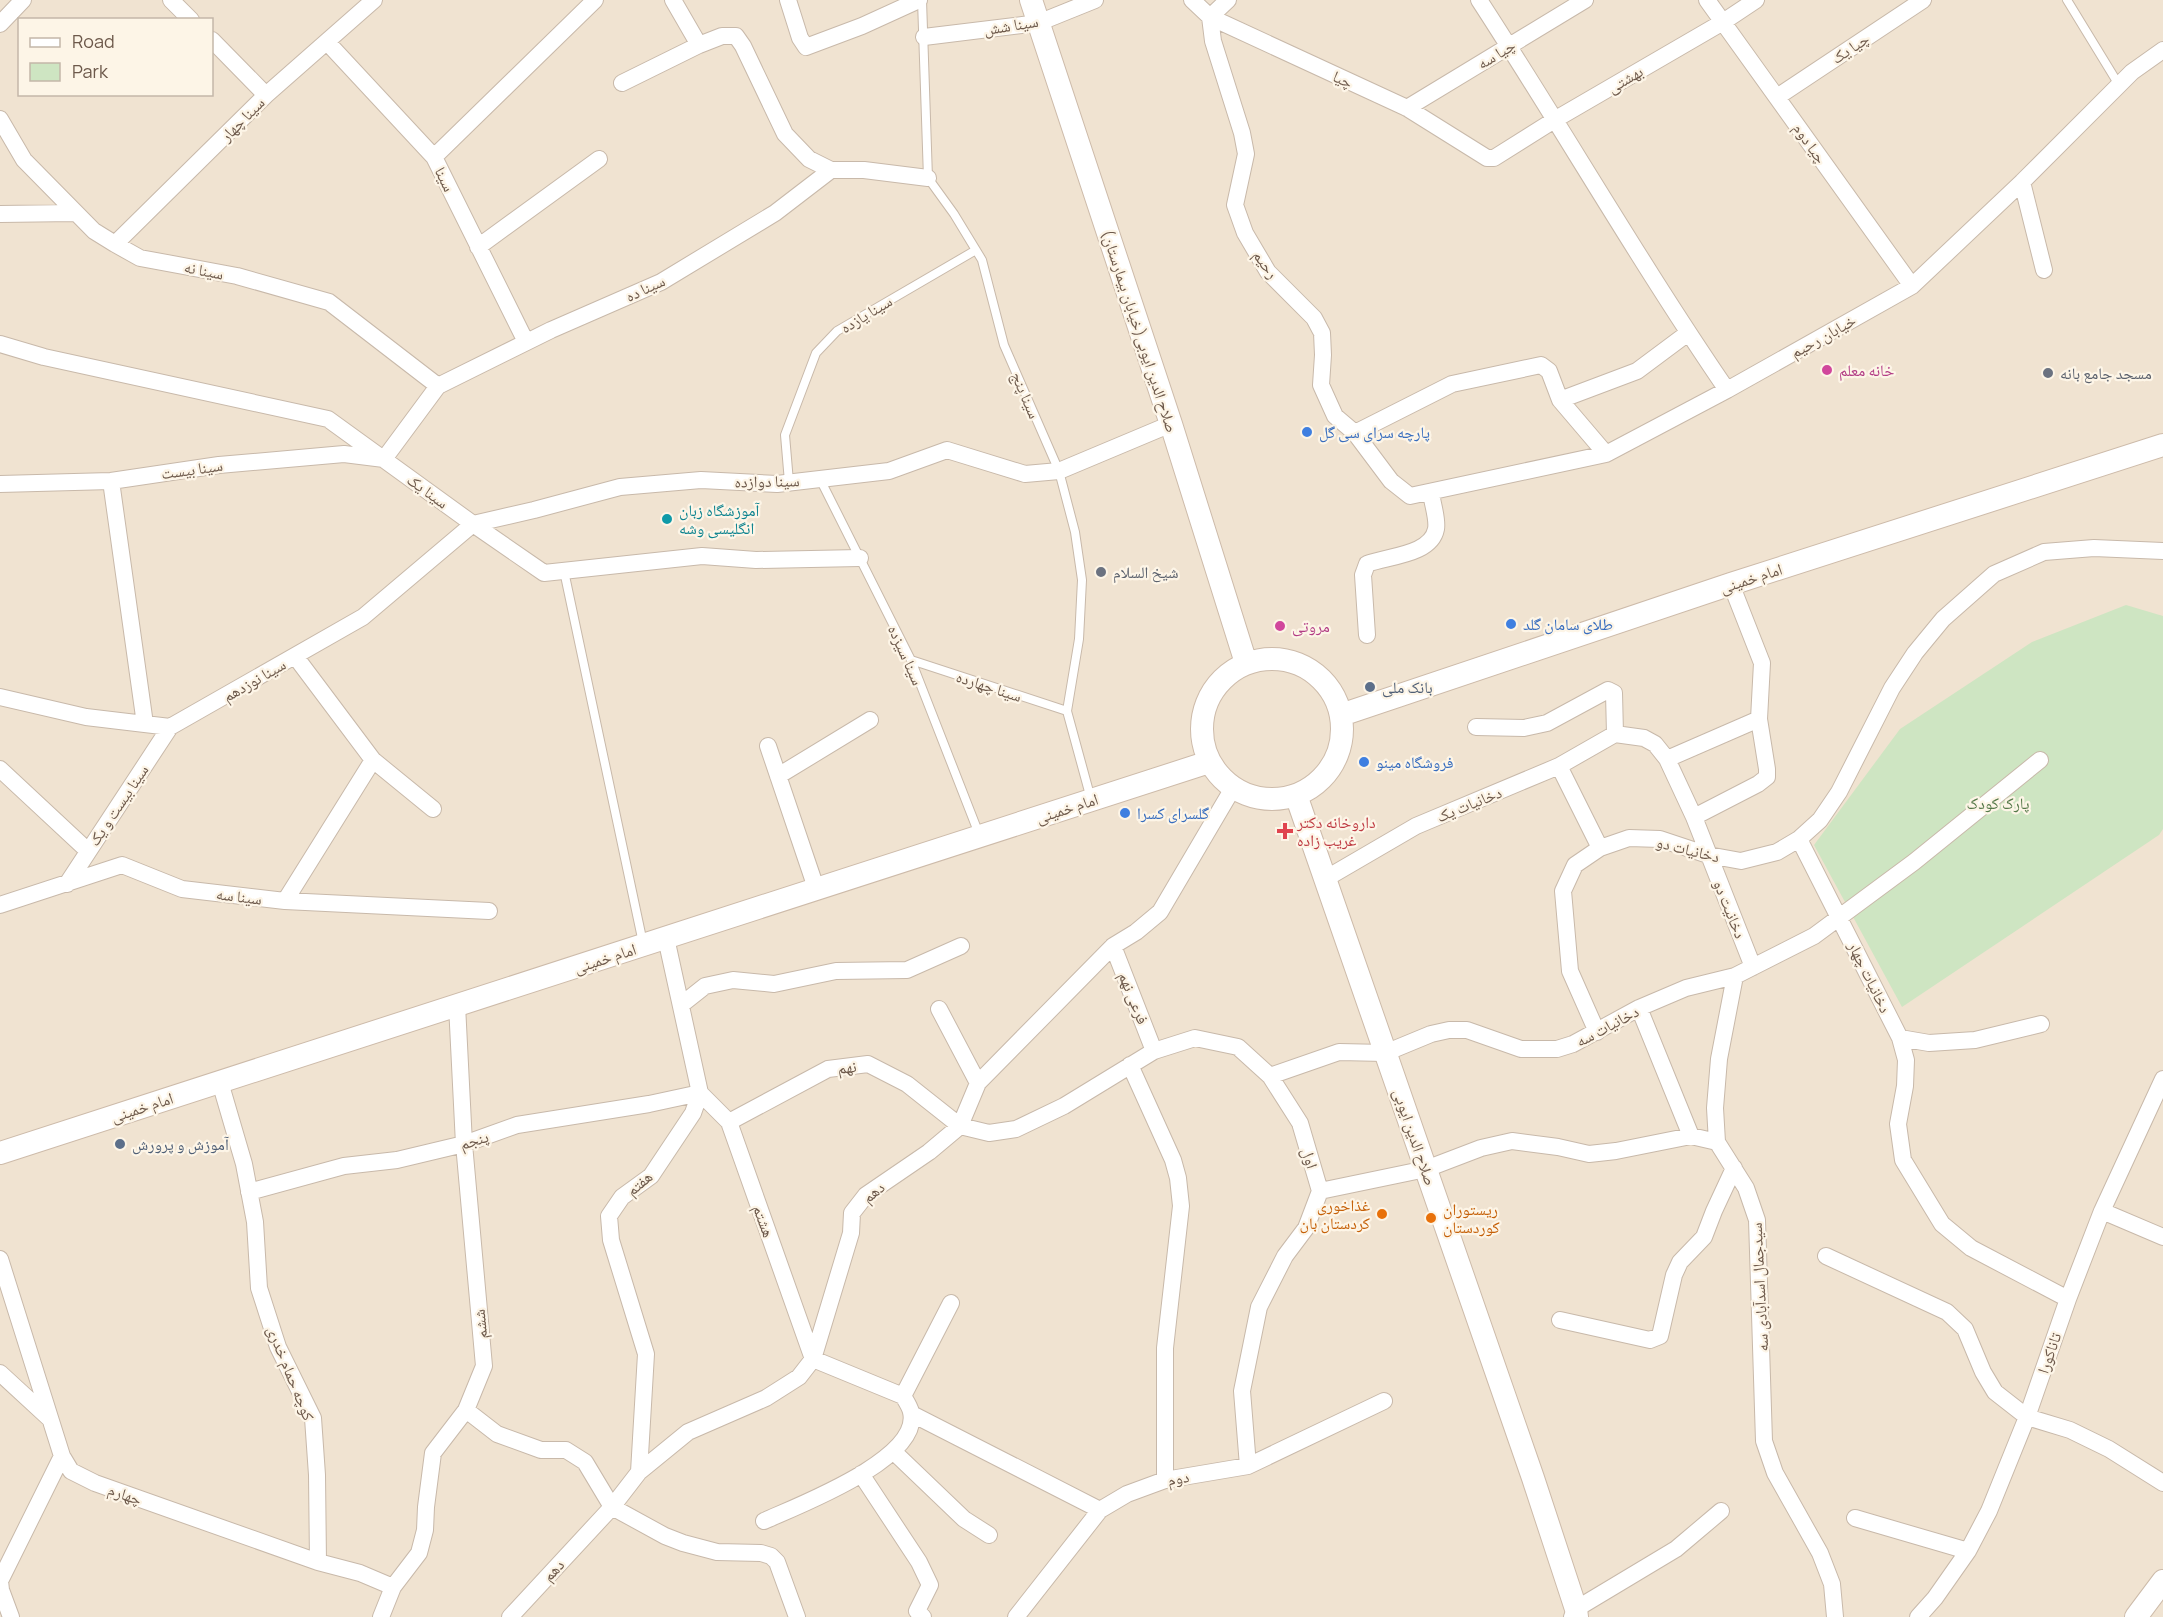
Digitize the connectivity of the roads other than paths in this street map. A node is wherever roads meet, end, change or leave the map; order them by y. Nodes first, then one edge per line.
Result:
1 (23, 0) edge
2 (171, 0) edge
3 (374, 0) edge
4 (673, 0) edge
5 (788, 0) edge
6 (920, 0) edge
7 (1030, 0) edge
8 (1095, 0) edge
9 (1192, 0) edge
10 (1228, 0) edge
11 (1479, 0) edge
12 (1585, 0) edge
13 (1707, 0) edge
14 (1755, 0) edge
15 (1923, 0) edge
16 (2067, 0) edge
17 (592, 1) edge
18 (1210, 17) junction
19 (189, 18) edge
20 (1723, 22) junction
21 (1038, 23) junction
22 (0, 24) edge
23 (924, 37) junction
24 (213, 41) edge
25 (327, 42) junction
26 (699, 45) junction
27 (1509, 46) junction
28 (2163, 50) edge
29 (622, 83) dead end
30 (2120, 85) junction
31 (266, 95) junction
32 (1777, 97) junction
33 (1407, 108) junction
34 (0, 119) edge
35 (1556, 119) junction
36 (434, 157) junction
37 (1494, 158) joint
38 (599, 159) dead end
39 (831, 170) junction
40 (928, 178) junction
41 (2022, 182) junction
42 (74, 213) junction
43 (0, 214) edge
44 (115, 244) junction
45 (478, 247) junction
46 (976, 250) junction
47 (2044, 270) dead end
48 (1912, 286) junction
49 (1688, 333) junction
50 (526, 342) junction
51 (0, 344) edge
52 (438, 386) junction
53 (1727, 390) junction
54 (1560, 400) junction
55 (1172, 424) junction
56 (1355, 433) junction
57 (2163, 445) edge
58 (1606, 454) junction
59 (384, 459) junction
60 (1059, 471) junction
61 (820, 479) junction
62 (111, 481) junction
63 (789, 482) junction
64 (0, 484) edge
65 (1431, 492) junction
66 (1410, 496) joint
67 (473, 524) junction
68 (2163, 551) edge
69 (860, 558) junction
70 (564, 571) junction
71 (1731, 584) junction
72 (1367, 635) dead end
73 (296, 656) junction
74 (911, 660) junction
75 (1246, 663) junction
76 (0, 697) edge
77 (1067, 711) junction
78 (1341, 716) junction
79 (870, 720) dead end
80 (1758, 720) junction
81 (145, 724) junction
82 (170, 727) junction
83 (1476, 727) dead end
84 (1615, 734) junction
85 (768, 746) dead end
86 (373, 759) junction
87 (1667, 759) junction
88 (2040, 760) dead end
89 (1209, 762) junction
90 (1560, 766) junction
91 (0, 769) edge
92 (778, 776) junction
93 (1233, 788) junction
94 (1296, 795) junction
95 (1091, 800) junction
96 (433, 809) dead end
97 (1694, 817) junction
98 (979, 836) junction
99 (1799, 839) junction
100 (1600, 848) junction
101 (88, 851) junction
102 (1708, 855) junction
103 (1325, 879) junction
104 (67, 884) junction
105 (816, 888) junction
106 (285, 902) junction
107 (0, 905) edge
108 (489, 911) dead end
109 (1840, 917) junction
110 (666, 938) junction
111 (644, 945) junction
112 (961, 946) dead end
113 (1113, 946) junction
114 (1753, 967) junction
115 (1735, 976) junction
116 (457, 1005) junction
117 (681, 1005) junction
118 (1639, 1008) junction
119 (939, 1010) dead end
120 (2041, 1024) dead end
121 (1597, 1032) junction
122 (1900, 1038) junction
123 (1154, 1051) junction
124 (1385, 1053) junction
125 (1130, 1065) junction
126 (1270, 1076) junction
127 (2163, 1079) edge
128 (220, 1082) junction
129 (978, 1083) junction
130 (700, 1093) junction
131 (729, 1122) junction
132 (960, 1126) junction
133 (1691, 1136) junction
134 (1717, 1142) junction
135 (464, 1144) junction
136 (0, 1153) edge
137 (1734, 1168) junction
138 (1426, 1169) junction
139 (1320, 1191) junction
140 (249, 1192) junction
141 (2102, 1210) junction
142 (2163, 1237) edge
143 (1826, 1256) dead end
144 (0, 1258) edge
145 (2068, 1299) junction
146 (951, 1303) dead end
147 (1560, 1320) dead end
148 (813, 1359) junction
149 (0, 1373) edge
150 (903, 1395) junction
151 (1384, 1401) dead end
152 (466, 1410) junction
153 (912, 1414) junction
154 (2027, 1417) junction
155 (51, 1420) junction
156 (894, 1452) junction
157 (62, 1456) junction
158 (1248, 1466) junction
159 (639, 1472) junction
160 (861, 1474) junction
161 (1165, 1480) junction
162 (2163, 1484) edge
163 (612, 1507) junction
164 (1100, 1510) junction
165 (1721, 1511) dead end
166 (1855, 1518) dead end
167 (764, 1521) dead end
168 (989, 1535) dead end
169 (1968, 1551) junction
170 (318, 1562) junction
171 (4, 1563) edge
172 (2163, 1581) edge
173 (393, 1587) junction
174 (1576, 1615) edge
175 (11, 1617) edge
176 (381, 1617) edge
177 (510, 1617) edge
178 (797, 1617) edge
179 (923, 1617) edge
180 (1016, 1617) edge
181 (1835, 1617) edge
182 (1918, 1617) edge
183 (2136, 1617) edge

1 - 22 street
2 - 19 street
3 - 25 street, سینا چهار
4 - 26 street
5 - 6 street
6 - 23 lane
7 - 21 main road, صلاح الدین ایوبی(خیابان بیمارستان)
8 - 21 street, سینا شش
9 - 18 street, چیا
10 - 18 street
11 - 27 street
12 - 27 street, چیا سه
13 - 20 street, چیا دوم
14 - 20 street, بهشتی
15 - 32 street, چیا یک
16 - 30 lane
17 - 36 street
18 - 33 street, چیا
18 - 56 street, رحیم
20 - 32 street, چیا دوم
20 - 35 street, بهشتی
21 - 23 street, سینا شش
21 - 55 main road, صلاح الدین ایوبی(خیابان بیمارستان)
23 - 40 lane
24 - 31 street
25 - 31 street, سینا چهار
25 - 36 street, سینا
26 - 29 street
26 - 39 street
27 - 33 street, چیا سه
27 - 35 street
28 - 30 street, خیابان رحیم
30 - 41 street, خیابان رحیم
31 - 44 street, سینا چهار
32 - 48 street, چیا دوم
33 - 37 street, چیا
34 - 42 street, سینا نه
35 - 37 street, بهشتی
35 - 49 street
36 - 45 street, سینا
38 - 45 street
39 - 40 street
39 - 50 street, سینا ده
40 - 46 lane, سینا پنج
41 - 47 street
41 - 48 street, خیابان رحیم
42 - 43 street
42 - 44 street, سینا نه
44 - 52 street, سینا نه
45 - 50 street, سینا
46 - 60 lane, سینا پنج
46 - 63 lane, سینا یازده
48 - 53 street, خیابان رحیم
49 - 53 street
49 - 54 street
50 - 52 street, سینا ده
51 - 59 street, سینا یک
52 - 59 street, سینا ده
53 - 58 street, خیابان رحیم
54 - 56 street
54 - 58 street
55 - 60 street, سینا دوازده
55 - 75 main road, صلاح الدین ایوبی(خیابان بیمارستان)
56 - 66 street, رحیم
57 - 71 main road, امام خمینی
58 - 65 street, خیابان رحیم
59 - 62 street, سینا بیست
59 - 67 street, سینا یک
60 - 61 street, سینا دوازده
60 - 77 lane, سینا پنج
61 - 63 street, سینا دوازده
61 - 69 lane, سینا سیزده
62 - 64 street, سینا بیست
62 - 81 street
63 - 67 street, سینا دوازده
65 - 66 street, خیابان رحیم
65 - 72 street
67 - 70 street, سینا یک
67 - 73 street, سینا نوزدهم
68 - 99 street, دخانیات دو
69 - 70 street, سینا یک
69 - 74 lane, سینا سیزده
70 - 111 lane
71 - 78 main road, امام خمینی
71 - 80 street
73 - 82 street, سینا نوزدهم
73 - 86 street
74 - 77 lane, سینا چهارده
74 - 98 lane, سینا سیزده
75 - 78 main road
75 - 89 main road
76 - 81 street
77 - 95 lane, سینا پنج
78 - 94 main road
79 - 92 street
80 - 87 street
80 - 97 street
81 - 82 street
82 - 101 street, سینا بیست و یک
83 - 84 street
84 - 87 street
84 - 90 street, دخانیات یک
85 - 92 street
86 - 96 street
86 - 106 street
87 - 97 street, دخانیت دو
88 - 109 street, دخانیات سه
89 - 93 main road
89 - 95 main road, امام خمینی
90 - 100 street
90 - 103 street, دخانیات یک
91 - 101 street
92 - 105 street
93 - 94 main road
93 - 113 street, دهم
94 - 103 main road, صلاح الدین ایوبی
95 - 98 main road, امام خمینی
97 - 102 street, دخانیت دو
98 - 105 main road, امام خمینی
99 - 102 street, دخانیات دو
99 - 109 street, دخانیات چهار
100 - 102 street, دخانیات دو
100 - 121 street, دخانیات دو
101 - 104 street, سینا بیست و یک
102 - 114 street, دخانیت دو
103 - 124 main road, صلاح الدین ایوبی
104 - 106 street, سینا سه
104 - 107 street, سینا سه
105 - 110 main road, امام خمینی
106 - 108 street, سینا سه
109 - 114 street, دخانیات سه
109 - 122 street, دخانیات چهار
110 - 111 main road, امام خمینی
110 - 117 street
111 - 116 main road, امام خمینی
112 - 117 street
113 - 123 street, فرعی نهم
113 - 129 street, دهم
114 - 115 street, دخانیات سه
115 - 118 street, دخانیات سه
115 - 134 street
116 - 128 main road, امام خمینی
116 - 135 street, ششم
117 - 130 street
118 - 121 street, دخانیات سه
118 - 133 street
119 - 129 street
120 - 122 street
121 - 124 street, دخانیات سه
122 - 145 street, دخانیات چهار
123 - 125 street, اول
123 - 126 street, اول
124 - 126 street, دخانیات سه
124 - 138 main road, صلاح الدین ایوبی
125 - 132 street, اول
125 - 161 street
126 - 139 street, اول
127 - 141 street, تاناکورا
128 - 136 main road, امام خمینی
128 - 140 street, کوچه حمام خدری
129 - 132 street, دهم
130 - 131 street, هشتم
130 - 135 street, پنجم
130 - 159 street, هفتم
131 - 132 street, نهم
131 - 148 street, هشتم
132 - 148 street, دهم
133 - 134 street
133 - 138 street
134 - 137 street, سیدجمال اسدآبادی سه
135 - 140 street, پنجم
135 - 152 street, ششم
137 - 147 street
137 - 181 street, سیدجمال اسدآبادی سه
138 - 139 street
138 - 174 main road, صلاح الدین ایوبی
139 - 158 street, اول
140 - 170 street, کوچه حمام خدری
141 - 142 street
141 - 145 street, تاناکورا
143 - 154 street
144 - 155 street, چهارم
145 - 154 street, تاناکورا
146 - 150 street
148 - 150 street
148 - 159 street, دهم
149 - 155 street
150 - 153 street
151 - 158 street, دوم
152 - 163 street
152 - 173 street, ششم
153 - 156 street
153 - 164 street
154 - 162 street
154 - 169 street, تاناکورا
155 - 157 street, چهارم
156 - 160 street
156 - 168 street
157 - 170 street, چهارم
157 - 171 street
158 - 161 street, دوم
159 - 163 street, دهم
160 - 167 street
160 - 179 street
161 - 164 street, دوم
163 - 177 street, دهم
163 - 178 street
164 - 180 street, دوم
165 - 174 street
166 - 169 street
169 - 182 street, تاناکورا
170 - 173 street, چهارم
171 - 175 street
172 - 183 main road
173 - 176 street, ششم

